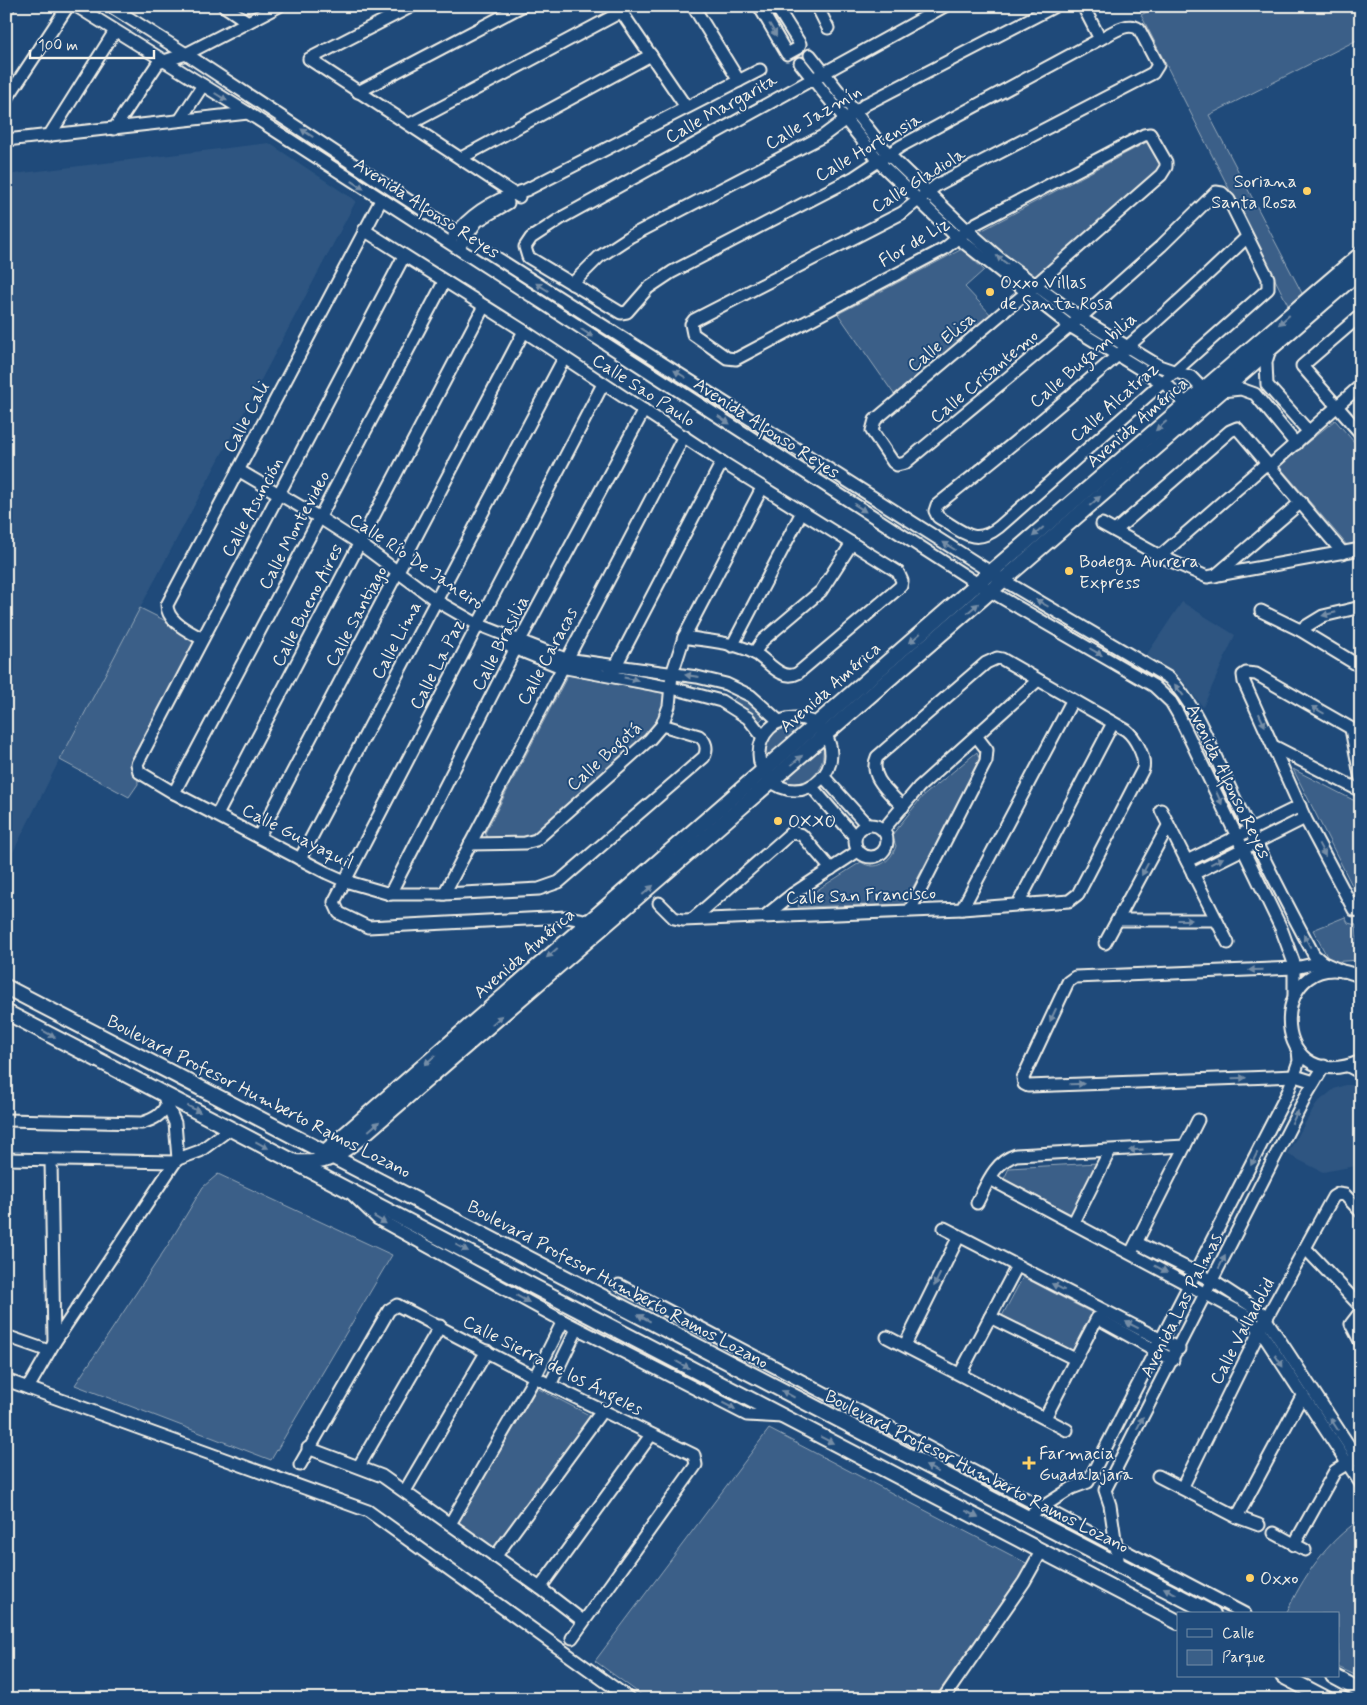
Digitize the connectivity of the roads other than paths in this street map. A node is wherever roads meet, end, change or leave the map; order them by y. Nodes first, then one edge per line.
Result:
1 (9, 6) edge
2 (68, 6) edge
3 (76, 6) edge
4 (110, 6) edge
5 (224, 6) edge
6 (279, 6) edge
7 (412, 6) edge
8 (522, 6) edge
9 (693, 6) edge
10 (759, 6) edge
11 (776, 6) edge
12 (816, 6) edge
13 (945, 6) edge
14 (1055, 6) edge
15 (1083, 6) edge
16 (619, 9) edge
17 (6, 10) edge
18 (248, 22) junction
19 (828, 28) dead end
20 (1139, 29) joint
21 (115, 31) junction
22 (1100, 39) junction
23 (186, 54) junction
24 (651, 55) junction
25 (810, 55) dead end
26 (163, 61) junction
27 (800, 63) dead end
28 (760, 70) dead end
29 (817, 75) junction
30 (739, 81) junction
31 (203, 85) junction
32 (358, 92) junction
33 (6, 100) edge
34 (686, 107) junction
35 (248, 113) junction
36 (850, 115) junction
37 (180, 120) junction
38 (410, 124) junction
39 (114, 128) junction
40 (49, 136) junction
41 (1142, 136) joint
42 (6, 140) edge
43 (461, 158) junction
44 (884, 158) junction
45 (927, 193) junction
46 (519, 194) junction
47 (381, 200) junction
48 (917, 200) junction
49 (364, 230) junction
50 (461, 234) junction
51 (963, 234) junction
52 (1247, 237) junction
53 (453, 247) junction
54 (1361, 254) edge
55 (404, 256) junction
56 (1361, 270) edge
57 (444, 282) junction
58 (572, 284) junction
59 (1035, 285) junction
60 (1326, 292) junction
61 (1026, 293) junction
62 (1310, 305) junction
63 (484, 306) junction
64 (1361, 315) edge
65 (1080, 318) junction
66 (1070, 326) junction
67 (524, 331) junction
68 (1270, 349) junction
69 (1122, 350) junction
70 (564, 358) junction
71 (727, 358) joint
72 (1176, 371) junction
73 (1162, 382) junction
74 (603, 384) junction
75 (1267, 384) junction
76 (1361, 385) edge
77 (1212, 393) junction
78 (1255, 394) junction
79 (1336, 407) junction
80 (1288, 408) junction
81 (1191, 409) junction
82 (644, 410) junction
83 (1275, 418) junction
84 (1309, 432) junction
85 (1361, 434) edge
86 (684, 436) junction
87 (1296, 444) junction
88 (722, 462) junction
89 (905, 464) joint
90 (1268, 465) junction
91 (236, 473) junction
92 (762, 488) junction
93 (278, 495) junction
94 (1301, 502) junction
95 (802, 512) junction
96 (319, 520) junction
97 (1102, 524) dead end
98 (1115, 530) junction
99 (987, 536) joint
100 (852, 543) junction
101 (358, 546) junction
102 (1361, 549) edge
103 (1344, 553) junction
104 (1160, 556) junction
105 (990, 572) junction
106 (397, 576) junction
107 (1214, 577) junction
108 (1003, 580) junction
109 (978, 584) junction
110 (991, 592) junction
111 (435, 604) junction
112 (1361, 607) edge
113 (1261, 611) dead end
114 (475, 627) junction
115 (1300, 630) junction
116 (684, 637) junction
117 (202, 639) junction
118 (518, 646) junction
119 (732, 646) junction
120 (754, 653) junction
121 (563, 663) junction
122 (1361, 667) edge
123 (613, 671) junction
124 (672, 674) junction
125 (1037, 681) junction
126 (726, 684) junction
127 (672, 688) junction
128 (722, 700) junction
129 (1072, 701) junction
130 (780, 722) junction
131 (1112, 723) junction
132 (662, 725) junction
133 (816, 725) junction
134 (1356, 731) edge
135 (1203, 732) junction
136 (826, 735) junction
137 (764, 737) junction
138 (977, 737) junction
139 (1190, 738) junction
140 (1275, 747) junction
141 (141, 775) joint
142 (767, 776) junction
143 (823, 776) junction
144 (1361, 780) edge
145 (811, 786) junction
146 (1361, 791) edge
147 (838, 792) junction
148 (174, 794) junction
149 (826, 802) junction
150 (1300, 806) junction
151 (903, 807) junction
152 (1160, 810) dead end
153 (217, 816) junction
154 (1305, 818) junction
155 (867, 825) junction
156 (1168, 826) junction
157 (882, 830) junction
158 (1250, 830) junction
159 (259, 836) junction
160 (855, 837) junction
161 (1236, 837) junction
162 (1256, 842) junction
163 (470, 844) junction
164 (1242, 849) junction
165 (858, 851) junction
166 (300, 858) junction
167 (1187, 862) junction
168 (831, 869) junction
169 (1193, 874) junction
170 (345, 881) junction
171 (390, 894) junction
172 (444, 894) junction
173 (660, 903) dead end
174 (1018, 904) junction
175 (962, 909) junction
176 (910, 910) junction
177 (601, 911) junction
178 (1358, 911) edge
179 (765, 916) junction
180 (693, 919) junction
181 (1118, 920) junction
182 (1216, 920) junction
183 (589, 921) junction
184 (611, 922) junction
185 (1228, 942) dead end
186 (1105, 943) dead end
187 (1322, 962) junction
188 (1295, 968) junction
189 (1354, 972) edge
190 (6, 986) edge
191 (1294, 995) junction
192 (6, 1012) edge
193 (1298, 1050) junction
194 (1361, 1061) edge
195 (1324, 1066) junction
196 (1348, 1066) junction
197 (1361, 1073) edge
198 (1295, 1076) junction
199 (1314, 1082) junction
200 (164, 1098) junction
201 (6, 1120) edge
202 (1198, 1120) dead end
203 (231, 1128) junction
204 (356, 1141) junction
205 (1185, 1146) junction
206 (1109, 1152) junction
207 (331, 1154) junction
208 (6, 1159) edge
209 (52, 1160) junction
210 (177, 1160) junction
211 (293, 1162) junction
212 (360, 1169) junction
213 (990, 1179) junction
214 (345, 1187) junction
215 (977, 1203) dead end
216 (1361, 1212) edge
217 (1074, 1222) junction
218 (944, 1228) dead end
219 (959, 1236) junction
220 (1134, 1248) junction
221 (1306, 1249) junction
222 (1017, 1266) junction
223 (1196, 1273) junction
224 (1213, 1281) junction
225 (619, 1285) dead end
226 (1190, 1285) junction
227 (1207, 1294) junction
228 (1361, 1309) edge
229 (990, 1318) junction
230 (1266, 1318) junction
231 (563, 1322) junction
232 (440, 1326) junction
233 (577, 1329) junction
234 (1260, 1330) junction
235 (6, 1336) edge
236 (887, 1336) dead end
237 (1361, 1343) edge
238 (905, 1345) junction
239 (1160, 1346) junction
240 (51, 1347) junction
241 (1178, 1349) junction
242 (487, 1351) junction
243 (1076, 1359) junction
244 (1173, 1360) junction
245 (960, 1374) junction
246 (535, 1377) junction
247 (6, 1380) edge
248 (550, 1385) junction
249 (28, 1388) junction
250 (1302, 1396) junction
251 (602, 1411) junction
252 (782, 1417) junction
253 (1045, 1418) junction
254 (1067, 1430) dead end
255 (651, 1435) junction
256 (922, 1445) junction
257 (308, 1448) junction
258 (914, 1459) junction
259 (300, 1465) dead end
260 (359, 1466) junction
261 (1357, 1467) edge
262 (1158, 1476) dead end
263 (1088, 1482) junction
264 (1182, 1488) junction
265 (1105, 1490) junction
266 (405, 1491) junction
267 (940, 1498) junction
268 (1040, 1506) junction
269 (1022, 1514) junction
270 (1237, 1516) junction
271 (450, 1524) junction
272 (1259, 1525) dead end
273 (1274, 1533) dead end
274 (1294, 1545) junction
275 (1117, 1546) junction
276 (1042, 1550) junction
277 (1305, 1550) dead end
278 (496, 1557) junction
279 (1119, 1566) junction
280 (540, 1588) junction
281 (1209, 1612) edge
282 (1241, 1612) edge
283 (583, 1621) junction
284 (1177, 1621) edge
285 (572, 1638) dead end
286 (1287, 1678) edge
287 (1338, 1678) edge
288 (1361, 1691) edge
289 (630, 1699) edge
290 (943, 1699) edge
291 (1327, 1699) edge

1 - 17 street
2 - 33 street
3 - 21 street, Avenida Alfonso Reyes
4 - 23 street, Avenida Alfonso Reyes
5 - 18 street
6 - 18 street
7 - 32 street
8 - 32 street
9 - 30 street
10 -> 11 street
12 - 19 street
13 - 29 street, Calle Margarita
14 - 36 street, Calle Jazmín
15 - 22 street
16 - 24 street
16 - 38 street
18 - 23 street
20 - 22 street, Calle Hortensia
20 - 45 street, Calle Gladiola
21 - 26 street, Avenida Alfonso Reyes
21 - 40 street
22 - 44 street, Calle Hortensia
23 - 26 street
50 -> 23 street, Avenida Alfonso Reyes
24 - 34 street
24 - 43 street
25 - 29 street
26 - 31 street, Avenida Alfonso Reyes
26 - 39 street
27 - 29 street
28 - 30 street
29 - 36 street
29 - 58 street, Calle Margarita
30 - 34 street
31 -> 35 street, Avenida Alfonso Reyes
31 - 37 street
32 - 38 street
34 - 46 street
35 - 37 street
35 -> 47 street, Avenida Alfonso Reyes
36 - 44 street
36 - 58 street, Calle Jazmín
37 - 39 street
38 - 43 street
39 - 40 street
40 - 42 street
41 - 51 street, Flor de Liz
41 - 59 street, Calle Elisa
43 - 46 street
44 - 45 street
44 - 48 street
44 - 58 street, Calle Hortensia
45 - 48 street, Calle Gladiola
45 - 51 street
46 - 50 street
47 - 49 street, Calle Cali
47 - 53 street, Avenida Alfonso Reyes
48 - 51 street
48 - 71 street, Calle Gladiola
49 - 55 street, Calle Sao Paulo
49 - 91 street, Calle Cali
50 - 53 street
105 -> 50 street, Avenida Alfonso Reyes
59 -> 51 street
51 - 61 street
51 - 71 street, Flor de Liz
52 - 65 street, Calle Crisantemo
52 - 69 street, Calle Bugambilia
52 - 72 street, Calle Alcatraz
53 -> 109 street, Avenida Alfonso Reyes
54 - 60 main road, Avenida América
55 - 57 street, Calle Sao Paulo
55 - 93 street, Calle Asunción
56 - 60 main road, Avenida América
57 - 63 street, Calle Sao Paulo
57 - 96 street, Calle Montevideo
59 - 61 street, Calle Elisa
59 - 65 street
60 - 62 main road, Avenida América
61 - 66 street
61 - 89 street, Calle Elisa
62 - 68 main road, Avenida América
62 -> 77 main road, Avenida América
63 - 67 street, Calle Sao Paulo
63 - 101 street, Calle Bueno Aires
64 - 79 street
65 - 66 street, Calle Crisantemo
65 - 69 street
66 - 69 street
66 - 89 street, Calle Crisantemo
67 - 70 street, Calle Sao Paulo
67 - 106 street, Calle Santiago
68 - 75 street
68 - 77 main road, Avenida América
69 - 72 street
69 - 73 street
69 - 99 street, Calle Bugambilia
70 - 74 street, Calle Sao Paulo
70 - 111 street, Calle Lima
72 - 73 street, Calle Alcatraz
72 - 77 street
73 - 81 street
73 - 99 street, Calle Alcatraz
74 - 82 street, Calle Sao Paulo
74 - 114 street, Calle La Paz
75 - 78 street
75 - 80 street
76 - 79 street
77 - 78 street
77 - 81 main road, Avenida América
78 - 83 street
79 - 84 street
79 - 85 street
80 - 83 street
80 - 84 street
81 -> 105 main road, Avenida América
108 -> 81 main road, Avenida América
82 - 86 street, Calle Sao Paulo
82 - 118 street, Calle Brasilia
83 - 87 street
84 - 87 street
86 - 88 street, Calle Sao Paulo
86 - 121 street, Calle Caracas
87 - 90 street
88 - 92 street, Calle Sao Paulo
88 - 123 street
90 - 94 street
90 - 98 street
90 - 104 street
91 - 93 street, Calle Río De Janeiro
91 - 117 street, Calle Cali
92 - 95 street, Calle Sao Paulo
92 - 116 street, Calle Bogotá
93 - 96 street, Calle Río De Janeiro
93 - 117 street, Calle Asunción
94 - 103 street
94 - 107 street
95 - 100 street, Calle Sao Paulo
95 - 119 street
96 - 101 street, Calle Río De Janeiro
96 - 148 street, Calle Montevideo
97 - 98 street
98 - 104 street
100 - 120 street
100 - 120 street, Calle Sao Paulo
101 - 106 street, Calle Río De Janeiro
101 - 153 street, Calle Bueno Aires
102 - 103 street
103 - 107 street
104 - 107 street
105 - 108 street, Avenida Alfonso Reyes
105 - 109 main road, Avenida América
106 - 111 street, Calle Río De Janeiro
106 - 159 street, Calle Santiago
108 - 110 main road, Avenida América
135 -> 108 street, Avenida Alfonso Reyes
109 - 110 street, Avenida Alfonso Reyes
109 -> 133 main road, Avenida América
136 -> 110 main road, Avenida América
110 -> 139 street, Avenida Alfonso Reyes
111 - 114 street, Calle Río De Janeiro
111 - 166 street, Calle Lima
112 -> 115 street
113 - 115 street
114 - 118 street, Calle Río De Janeiro
114 - 170 street, Calle La Paz
115 - 122 street
116 - 119 street
116 - 124 street, Calle Bogotá
117 - 141 street, Calle Asunción
118 - 121 street, Calle Río De Janeiro
118 - 171 street, Calle Brasilia
119 - 120 street
121 - 123 street, Calle Río De Janeiro
121 - 163 street, Calle Caracas
123 - 124 street, Calle Río De Janeiro
123 -> 127 street, Calle Río De Janeiro
126 -> 124 street, Calle Río De Janeiro
124 - 127 street, Calle Bogotá
125 - 129 street
125 - 138 street
125 - 151 street
126 - 128 street
126 - 130 street, Calle Río De Janeiro
127 - 128 street, Calle Río De Janeiro
127 - 132 street, Calle Bogotá
128 - 137 street, Calle Río De Janeiro
129 - 131 street
129 - 175 street
130 - 133 street
130 - 137 street
131 - 174 street
131 - 174 street, Calle San Francisco
132 - 163 street, Calle Bogotá
132 - 172 street, Calle Guayaquil
133 - 136 street
133 - 142 main road, Avenida América
134 -> 140 street
134 - 144 street
135 - 139 street
135 - 158 street, Avenida Alfonso Reyes
142 -> 136 main road, Avenida América
136 - 143 street
137 - 142 street
138 - 151 street
138 - 176 street
139 -> 161 street, Avenida Alfonso Reyes
140 - 146 street
140 - 150 street
141 - 148 street, Calle Guayaquil
142 - 145 street
142 - 177 main road, Avenida América
184 -> 142 main road, Avenida América
143 - 145 street
143 - 147 street
145 - 149 street
147 - 149 street
147 - 155 street
148 - 153 street, Calle Guayaquil
149 - 160 street
150 - 154 street
150 - 158 street
151 - 157 street
152 - 156 street
153 - 159 street, Calle Guayaquil
154 - 162 street
154 -> 178 street
155 - 157 street
155 - 160 street
156 - 167 street
156 -> 181 street
157 - 165 street
158 - 161 street
158 - 162 street, Avenida Alfonso Reyes
159 - 166 street, Calle Guayaquil
160 - 165 street
161 - 164 street, Avenida Alfonso Reyes
161 - 167 street
162 - 164 street
187 -> 162 street, Avenida Alfonso Reyes
163 - 172 street, Calle Caracas
169 -> 164 street
164 - 188 street, Avenida Alfonso Reyes
165 - 168 street
166 - 170 street, Calle Guayaquil
167 - 169 street
168 - 179 street
168 - 180 street
169 - 182 street
170 - 171 street, Calle Guayaquil
170 - 183 street, Calle La Paz
171 - 172 street, Calle Guayaquil
173 - 180 street, Calle San Francisco
174 - 175 street, Calle San Francisco
175 - 176 street, Calle San Francisco
176 - 179 street, Calle San Francisco
177 - 183 main road, Avenida América
177 - 184 main road
179 - 180 street, Calle San Francisco
181 -> 182 street
181 - 186 street
182 - 185 street
183 -> 207 main road, Avenida América
204 -> 184 main road, Avenida América
187 - 188 street
187 - 189 street
188 - 191 street, Avenida Alfonso Reyes
188 -> 198 street
189 - 191 street
190 - 207 main road, Boulevard Profesor Humberto Ramos Lozano
191 - 193 street, Avenida Alfonso Reyes
192 -> 200 main road
193 - 195 street
193 - 198 street, Avenida Las Palmas
194 - 196 street
195 - 196 street
195 - 199 street, Avenida Las Palmas
196 - 197 street
198 - 199 street
198 -> 223 street, Avenida Las Palmas
224 -> 199 street, Avenida Las Palmas
200 - 201 street
200 -> 203 main road
200 - 210 street
202 - 205 street
203 - 210 street
203 -> 211 main road
204 - 207 main road, Avenida América
204 - 212 main road
205 -> 206 street
205 - 220 street
206 - 213 street
206 - 217 street
207 - 211 main road
207 - 212 main road, Boulevard Profesor Humberto Ramos Lozano
208 - 209 street
209 - 210 street
209 - 240 street
210 - 240 street
211 - 214 main road
258 -> 212 main road, Boulevard Profesor Humberto Ramos Lozano
213 - 215 street
213 - 217 street
214 -> 231 street
214 -> 252 main road
216 - 221 street, Calle Valladolid
217 - 220 street
218 - 219 street
219 - 222 street
219 -> 238 street
220 - 223 street
220 -> 226 street
221 - 228 street
221 - 230 street, Calle Valladolid
222 - 229 street
239 -> 222 street
223 - 224 street
223 - 226 street, Avenida Las Palmas
224 - 227 street, Avenida Las Palmas
224 - 230 street
225 - 256 street
226 - 227 street
226 - 239 street, Avenida Las Palmas
227 - 234 street
227 - 241 street, Avenida Las Palmas
228 - 237 street
229 - 243 street
229 - 245 street
230 - 234 street, Calle Valladolid
261 -> 230 street
231 - 233 street
231 - 246 street
232 - 242 street, Calle Sierra de los Ángeles
232 - 257 street, Calle Sierra de los Ángeles
232 - 260 street
233 - 248 street
233 -> 252 street
234 -> 250 street
234 - 264 street, Calle Valladolid
235 - 240 street
236 - 238 street
238 - 245 street
239 - 241 street
239 - 243 street
239 - 244 street
239 - 263 street, Avenida Las Palmas
240 - 249 street
241 - 244 street, Avenida Las Palmas
242 - 246 street, Calle Sierra de los Ángeles
242 - 266 street
243 - 253 street
265 -> 244 street, Avenida Las Palmas
245 - 253 street
246 - 248 street, Calle Sierra de los Ángeles
246 - 271 street
247 - 249 street
248 - 251 street, Calle Sierra de los Ángeles
249 - 289 street
250 - 261 street
250 - 270 street
251 - 255 street, Calle Sierra de los Ángeles
251 - 278 street
252 -> 267 main road
253 - 254 street
255 - 280 street
255 - 283 street, Calle Sierra de los Ángeles
256 - 258 street
256 - 268 street
257 - 259 street
257 - 260 street
269 -> 258 main road, Boulevard Profesor Humberto Ramos Lozano
260 - 266 street
261 - 274 street
262 - 264 street
263 - 265 street
263 - 268 street
264 - 270 street
265 - 275 street
266 - 271 street
267 - 269 main road
267 -> 276 main road
268 - 269 street
268 - 275 street
269 - 279 main road, Boulevard Profesor Humberto Ramos Lozano
270 - 272 street
271 - 278 street
273 - 274 street
274 - 277 street
275 - 279 street
275 - 282 street
276 - 284 main road
276 - 290 street
278 - 280 street
281 -> 279 main road, Boulevard Profesor Humberto Ramos Lozano
280 - 283 street
283 - 285 street
286 - 291 main road
287 - 288 main road

